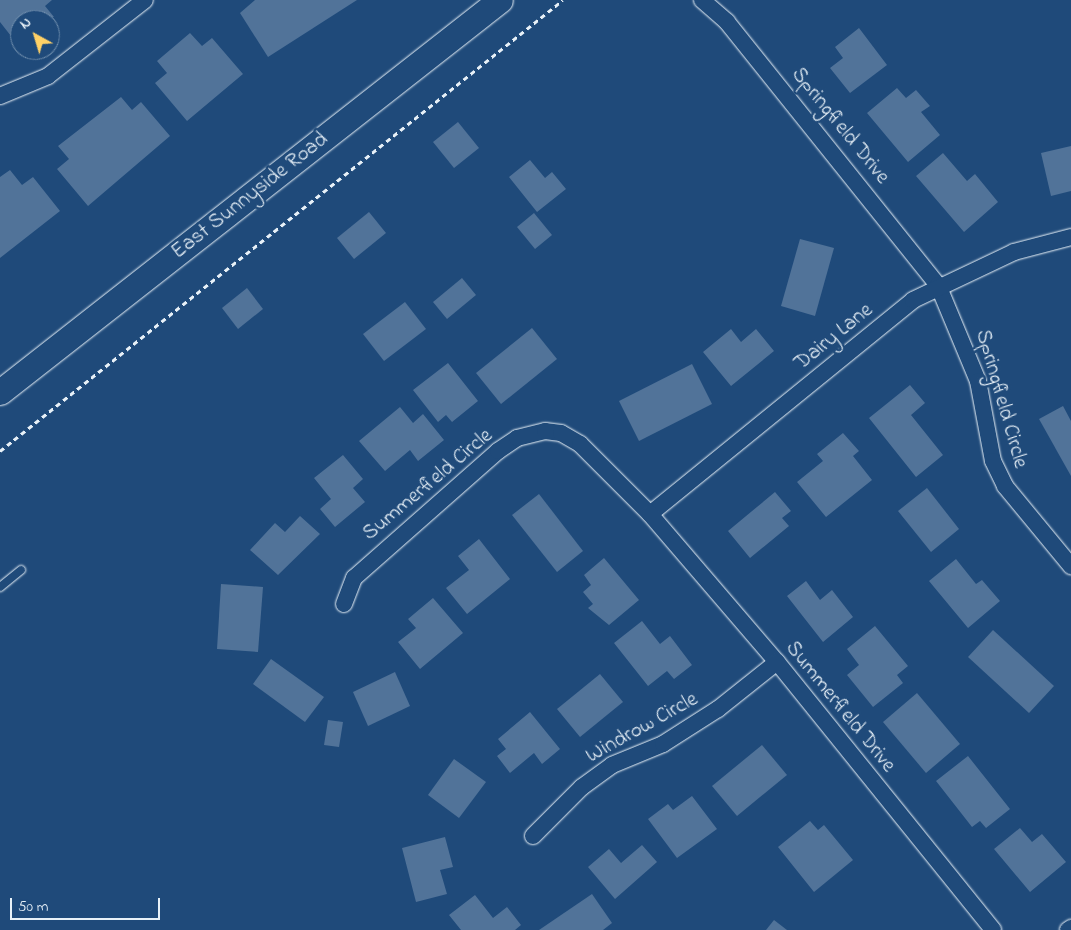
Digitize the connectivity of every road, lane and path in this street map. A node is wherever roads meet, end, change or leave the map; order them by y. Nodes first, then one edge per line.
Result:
1 (500, 0) edge
2 (563, 0) edge
3 (702, 0) edge
4 (139, 2) edge
5 (0, 96) edge
6 (1071, 236) edge
7 (938, 285) junction
8 (0, 392) edge
9 (0, 451) edge
10 (650, 514) junction
11 (1071, 566) edge
12 (21, 570) dead end
13 (0, 587) edge
14 (344, 604) dead end
15 (777, 662) junction
16 (533, 836) dead end
17 (1071, 928) edge
18 (993, 930) edge
19 (1068, 930) edge

1 - 8 main road, East Sunnyside Road
2 - 9 path
3 - 7 street, Springfield Drive
4 - 5 street
6 - 7 street, Dairy Lane
7 - 10 street, Dairy Lane
7 - 11 street, Springfield Circle
10 - 14 street, Summerfield Circle
10 - 15 street, Summerfield Drive
12 - 13 lane
15 - 16 street, Windrow Circle
15 - 18 street, Summerfield Drive
17 - 19 street

